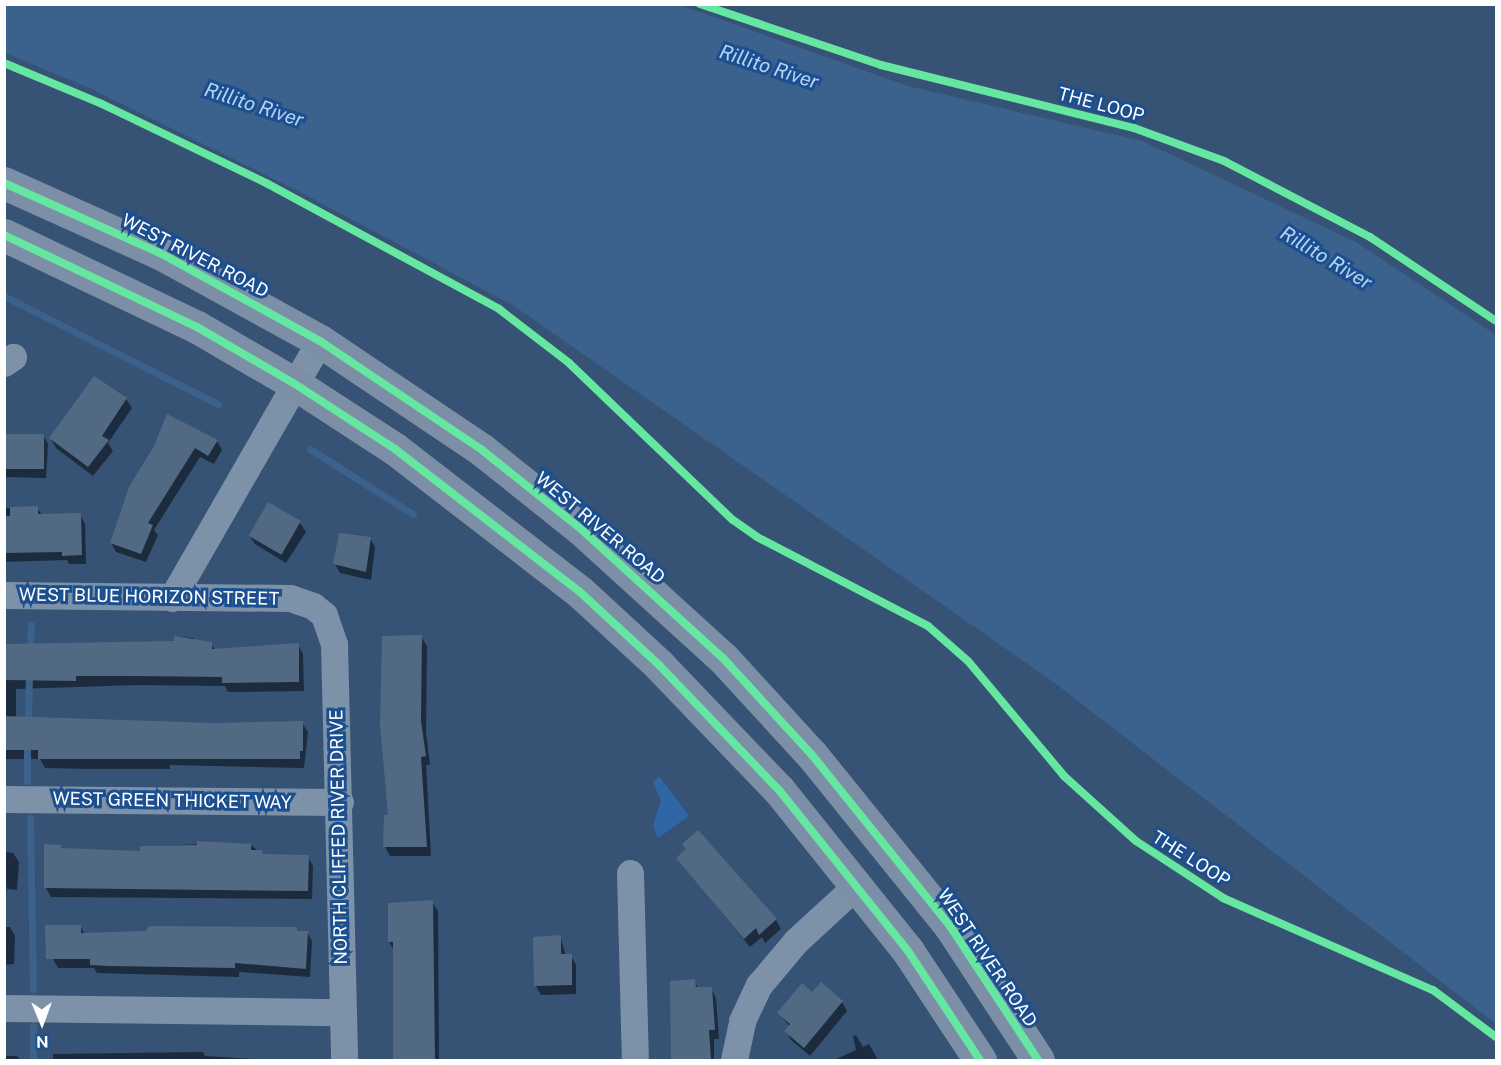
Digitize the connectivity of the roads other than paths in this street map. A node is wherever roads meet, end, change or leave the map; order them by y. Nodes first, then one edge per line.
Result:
1 (4, 183) edge
2 (4, 235) edge
3 (321, 341) junction
4 (295, 384) junction
5 (4, 595) edge
6 (172, 598) junction
7 (330, 611) joint
8 (4, 800) edge
9 (340, 802) junction
10 (630, 873) dead end
11 (858, 884) junction
12 (4, 1008) edge
13 (342, 1012) junction
14 (344, 1060) edge
15 (635, 1060) edge
16 (734, 1060) edge
17 (980, 1060) edge
18 (1038, 1060) edge

1 - 3 main road, WEST RIVER ROAD
2 - 4 main road
3 - 4 street
3 - 18 main road, WEST RIVER ROAD
4 - 6 street
4 - 11 main road
5 - 6 street, WEST BLUE HORIZON STREET
6 - 7 street, WEST BLUE HORIZON STREET
7 - 9 street, NORTH CLIFFED RIVER DRIVE
8 - 9 street, WEST GREEN THICKET WAY
9 - 13 street, NORTH CLIFFED RIVER DRIVE
10 - 15 street
11 - 16 street
11 - 17 main road
12 - 13 street
13 - 14 street, NORTH CLIFFED RIVER DRIVE

